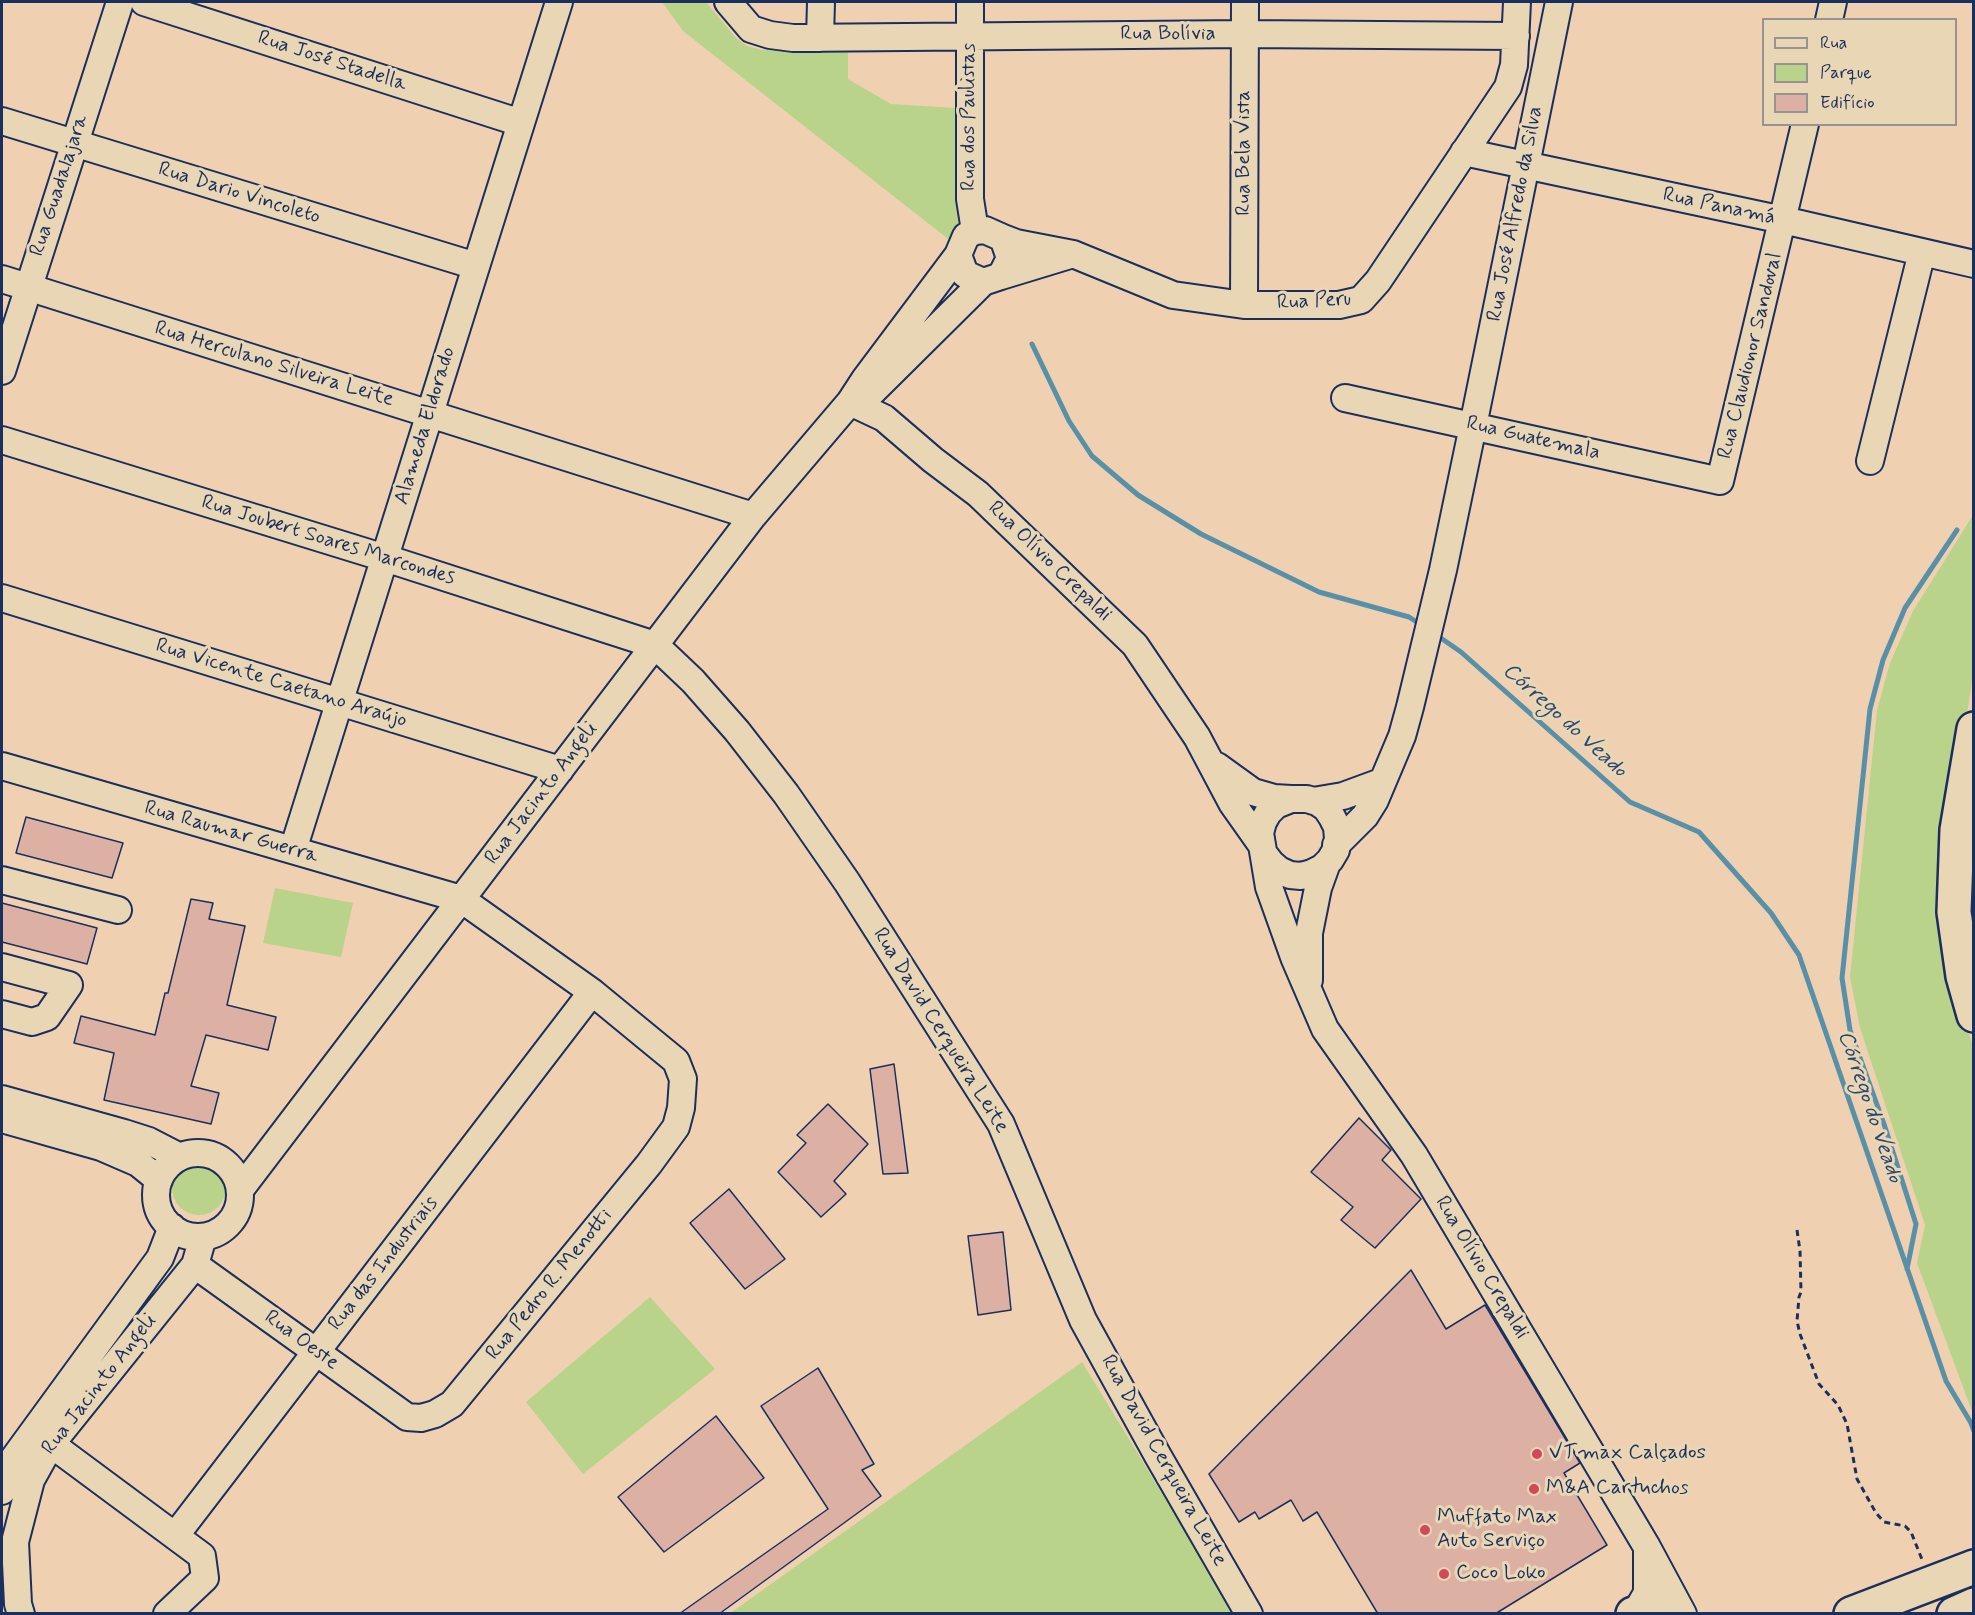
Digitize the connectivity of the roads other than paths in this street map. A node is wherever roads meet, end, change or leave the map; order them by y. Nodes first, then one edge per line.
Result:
1 (120, 2) edge
2 (144, 2) edge
3 (559, 2) edge
4 (728, 2) edge
5 (820, 2) edge
6 (970, 2) edge
7 (1245, 2) edge
8 (1517, 2) edge
9 (1559, 2) edge
10 (1833, 2) edge
11 (1829, 18) edge
12 (1245, 34) junction
13 (970, 35) junction
14 (1516, 36) junction
15 (820, 38) junction
16 (2, 120) edge
17 (521, 123) junction
18 (1805, 126) edge
19 (74, 144) junction
20 (1464, 152) junction
21 (1525, 166) junction
22 (1783, 220) junction
23 (975, 231) junction
24 (1003, 238) junction
25 (1922, 252) junction
26 (1073, 254) junction
27 (958, 255) junction
28 (1974, 264) edge
29 (476, 266) junction
30 (2, 279) edge
31 (992, 279) junction
32 (27, 287) junction
33 (1244, 305) junction
34 (2, 371) edge
35 (1345, 398) dead end
36 (850, 402) junction
37 (430, 414) junction
38 (1473, 426) junction
39 (2, 440) edge
40 (1870, 461) dead end
41 (1720, 482) joint
42 (753, 516) junction
43 (385, 558) junction
44 (2, 598) edge
45 (655, 645) junction
46 (339, 702) junction
47 (1974, 729) edge
48 (1210, 760) junction
49 (2, 766) edge
50 (1970, 767) edge
51 (560, 770) junction
52 (1381, 782) junction
53 (1302, 800) junction
54 (1967, 802) edge
55 (1263, 849) junction
56 (293, 850) junction
57 (1332, 854) junction
58 (2, 880) edge
59 (461, 899) junction
60 (117, 910) dead end
61 (2, 967) edge
62 (592, 992) junction
63 (1310, 993) junction
64 (2, 1014) edge
65 (1974, 1015) edge
66 (2, 1099) edge
67 (2, 1119) edge
68 (676, 1127) joint
69 (180, 1157) junction
70 (159, 1180) junction
71 (240, 1190) junction
72 (172, 1227) junction
73 (203, 1237) junction
74 (195, 1265) junction
75 (316, 1352) junction
76 (407, 1417) joint
77 (41, 1439) junction
78 (2, 1491) edge
79 (175, 1536) junction
80 (1647, 1547) junction
81 (1974, 1567) edge
82 (1974, 1605) edge
83 (1634, 1613) edge
84 (21, 1614) edge
85 (167, 1614) edge
86 (1249, 1614) edge
87 (1668, 1614) edge
88 (1683, 1614) edge
89 (1851, 1614) edge
90 (1954, 1614) edge

1 - 19 street, Rua Guadalajara
2 - 17 street, Rua José Stadella
3 - 17 street, Alameda Eldorado
4 - 15 street, Rua Bolívia
5 - 15 street
6 - 13 street, Rua dos Paulistas
7 - 12 street, Rua Bela Vista
8 - 14 street, Rua Peru
9 - 21 street, Rua José Alfredo da Silva
10 - 11 street
12 - 13 street, Rua Bolívia
12 - 14 street, Rua Bolívia
12 - 33 street, Rua Bela Vista
13 - 15 street, Rua Bolívia
13 - 23 street, Rua dos Paulistas
14 - 20 street, Rua Peru
16 - 19 street, Rua Dario Vincoleto
17 - 29 street, Alameda Eldorado
18 - 22 street, Rua Claudionor Sandoval
19 - 29 street, Rua Dario Vincoleto
19 - 32 street, Rua Guadalajara
20 - 21 street, Rua Panamá
20 - 33 street, Rua Peru
21 - 22 street, Rua Panamá
21 - 38 street, Rua José Alfredo da Silva
22 - 25 street, Rua Panamá
22 - 41 street, Rua Claudionor Sandoval
23 - 24 street
23 - 27 street
24 - 26 street, Rua Peru
24 - 31 street
25 - 28 street, Rua Panamá
25 - 40 street
26 - 31 street
26 - 33 street, Rua Peru
27 - 31 street
27 - 36 street, Rua Jacinto Angeli
29 - 37 street, Alameda Eldorado
30 - 32 street, Rua Herculano Silveira Leite
31 - 36 street, Rua Jacinto Angeli
32 - 34 street, Rua Guadalajara
32 - 37 street, Rua Herculano Silveira Leite
35 - 38 street, Rua Guatemala
36 - 42 street, Rua Jacinto Angeli
36 - 48 street, Rua Olívio Crepaldi
37 - 42 street, Rua Herculano Silveira Leite
37 - 43 street, Alameda Eldorado
38 - 41 street, Rua Guatemala
38 - 52 street, Rua José Alfredo da Silva
39 - 43 street, Rua Joubert Soares Marcondes
42 - 45 street, Rua Jacinto Angeli
43 - 45 street, Rua Joubert Soares Marcondes
43 - 46 street, Alameda Eldorado
44 - 46 street, Rua Vicente Caetano Araújo
45 - 51 street, Rua Jacinto Angeli
45 - 86 street, Rua David Cerqueira Leite
46 - 51 street, Rua Vicente Caetano Araújo
46 - 56 street, Alameda Eldorado
47 - 50 main road
48 - 53 street, Rua Olívio Crepaldi
48 - 55 street, Rua Olívio Crepaldi
49 - 56 street, Rua Raumar Guerra
50 - 54 main road
51 - 59 street, Rua Jacinto Angeli
52 - 53 street
52 - 57 street, Rua José Alfredo da Silva
53 - 55 street
53 - 57 street
54 - 65 main road
55 - 57 street
55 - 63 street, Rua Olívio Crepaldi
56 - 59 street, Rua Raumar Guerra
57 - 63 street, Rua Olívio Crepaldi
58 - 60 street
59 - 62 street, Rua Raumar Guerra
59 - 71 street, Rua Jacinto Angeli
61 - 64 street
62 - 68 street, Rua Raumar Guerra
62 - 75 street, Rua das Industriais
63 - 80 street, Rua Olívio Crepaldi
66 - 69 street
67 - 70 street
68 - 76 street, Rua Pedro R. Menotti
69 - 70 street
69 - 71 street
70 - 72 street
71 - 73 street
72 - 73 street
72 - 77 street, Rua Jacinto Angeli
73 - 74 street, Rua Jacinto Angeli
74 - 75 street, Rua Oeste
74 - 77 street, Rua Jacinto Angeli
75 - 76 street, Rua Oeste
75 - 79 street, Rua das Industriais
77 - 78 street, Rua Jacinto Angeli
77 - 79 street
77 - 84 street, Rua Jacinto Angeli
79 - 85 street
80 - 83 street
80 - 88 street, Rua Olívio Crepaldi
81 - 89 main road
82 - 90 main road
83 - 87 main road

